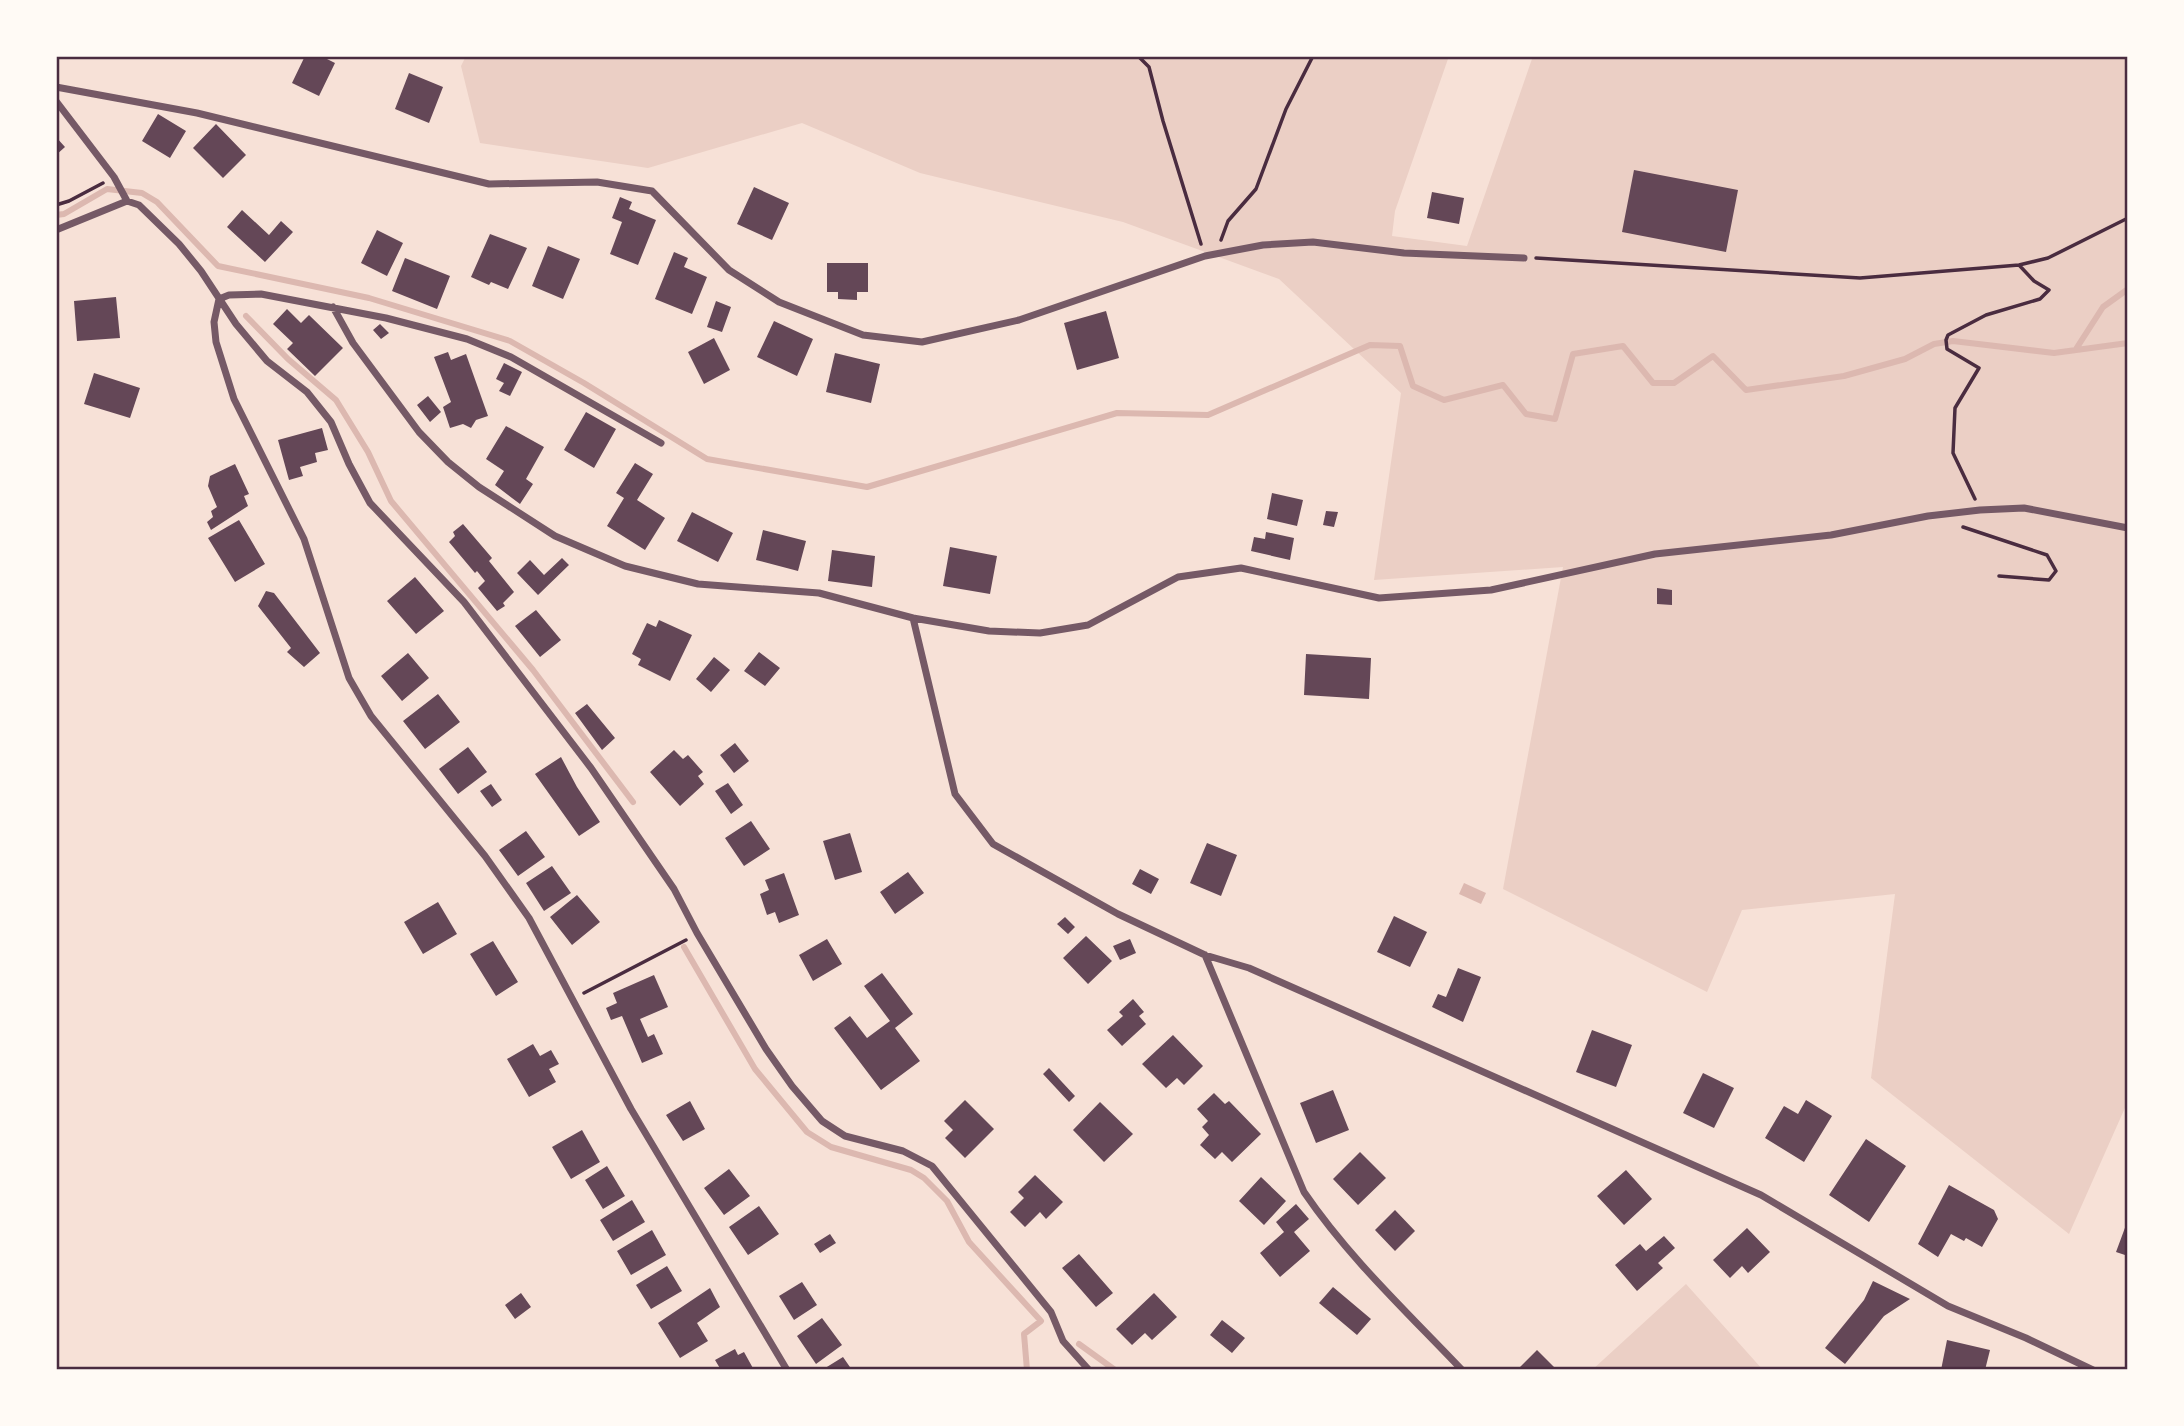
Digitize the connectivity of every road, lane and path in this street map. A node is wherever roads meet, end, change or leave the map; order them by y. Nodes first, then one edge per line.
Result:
1 (1138, 56) edge
2 (1312, 56) edge
3 (56, 87) edge
4 (56, 101) edge
5 (115, 178) junction
6 (127, 201) junction
7 (56, 205) edge
8 (2128, 218) edge
9 (56, 230) edge
10 (1216, 254) junction
11 (1205, 257) junction
12 (1524, 258) joint
13 (2020, 265) junction
14 (219, 299) junction
15 (333, 307) junction
16 (661, 443) dead end
17 (1980, 510) junction
18 (1954, 524) dead end
19 (2128, 528) edge
20 (1999, 576) dead end
21 (913, 618) junction
22 (698, 933) junction
23 (1205, 954) junction
24 (573, 999) junction
25 (787, 1370) edge
26 (1089, 1370) edge
27 (1462, 1370) edge
28 (2093, 1370) edge

1 - 11 path
2 - 10 path
3 - 11 street
4 - 5 street
5 - 6 street
5 - 7 path
6 - 9 street
6 - 14 street
8 - 13 path
10 - 11 street
10 - 12 street
12 - 13 path
13 - 17 path
14 - 15 street
14 - 22 street
14 - 24 street
15 - 16 street
15 - 21 street
17 - 19 street
17 - 21 street
18 - 20 path
21 - 23 street
22 - 24 path
22 - 26 street
23 - 27 street
23 - 28 street
24 - 25 street

